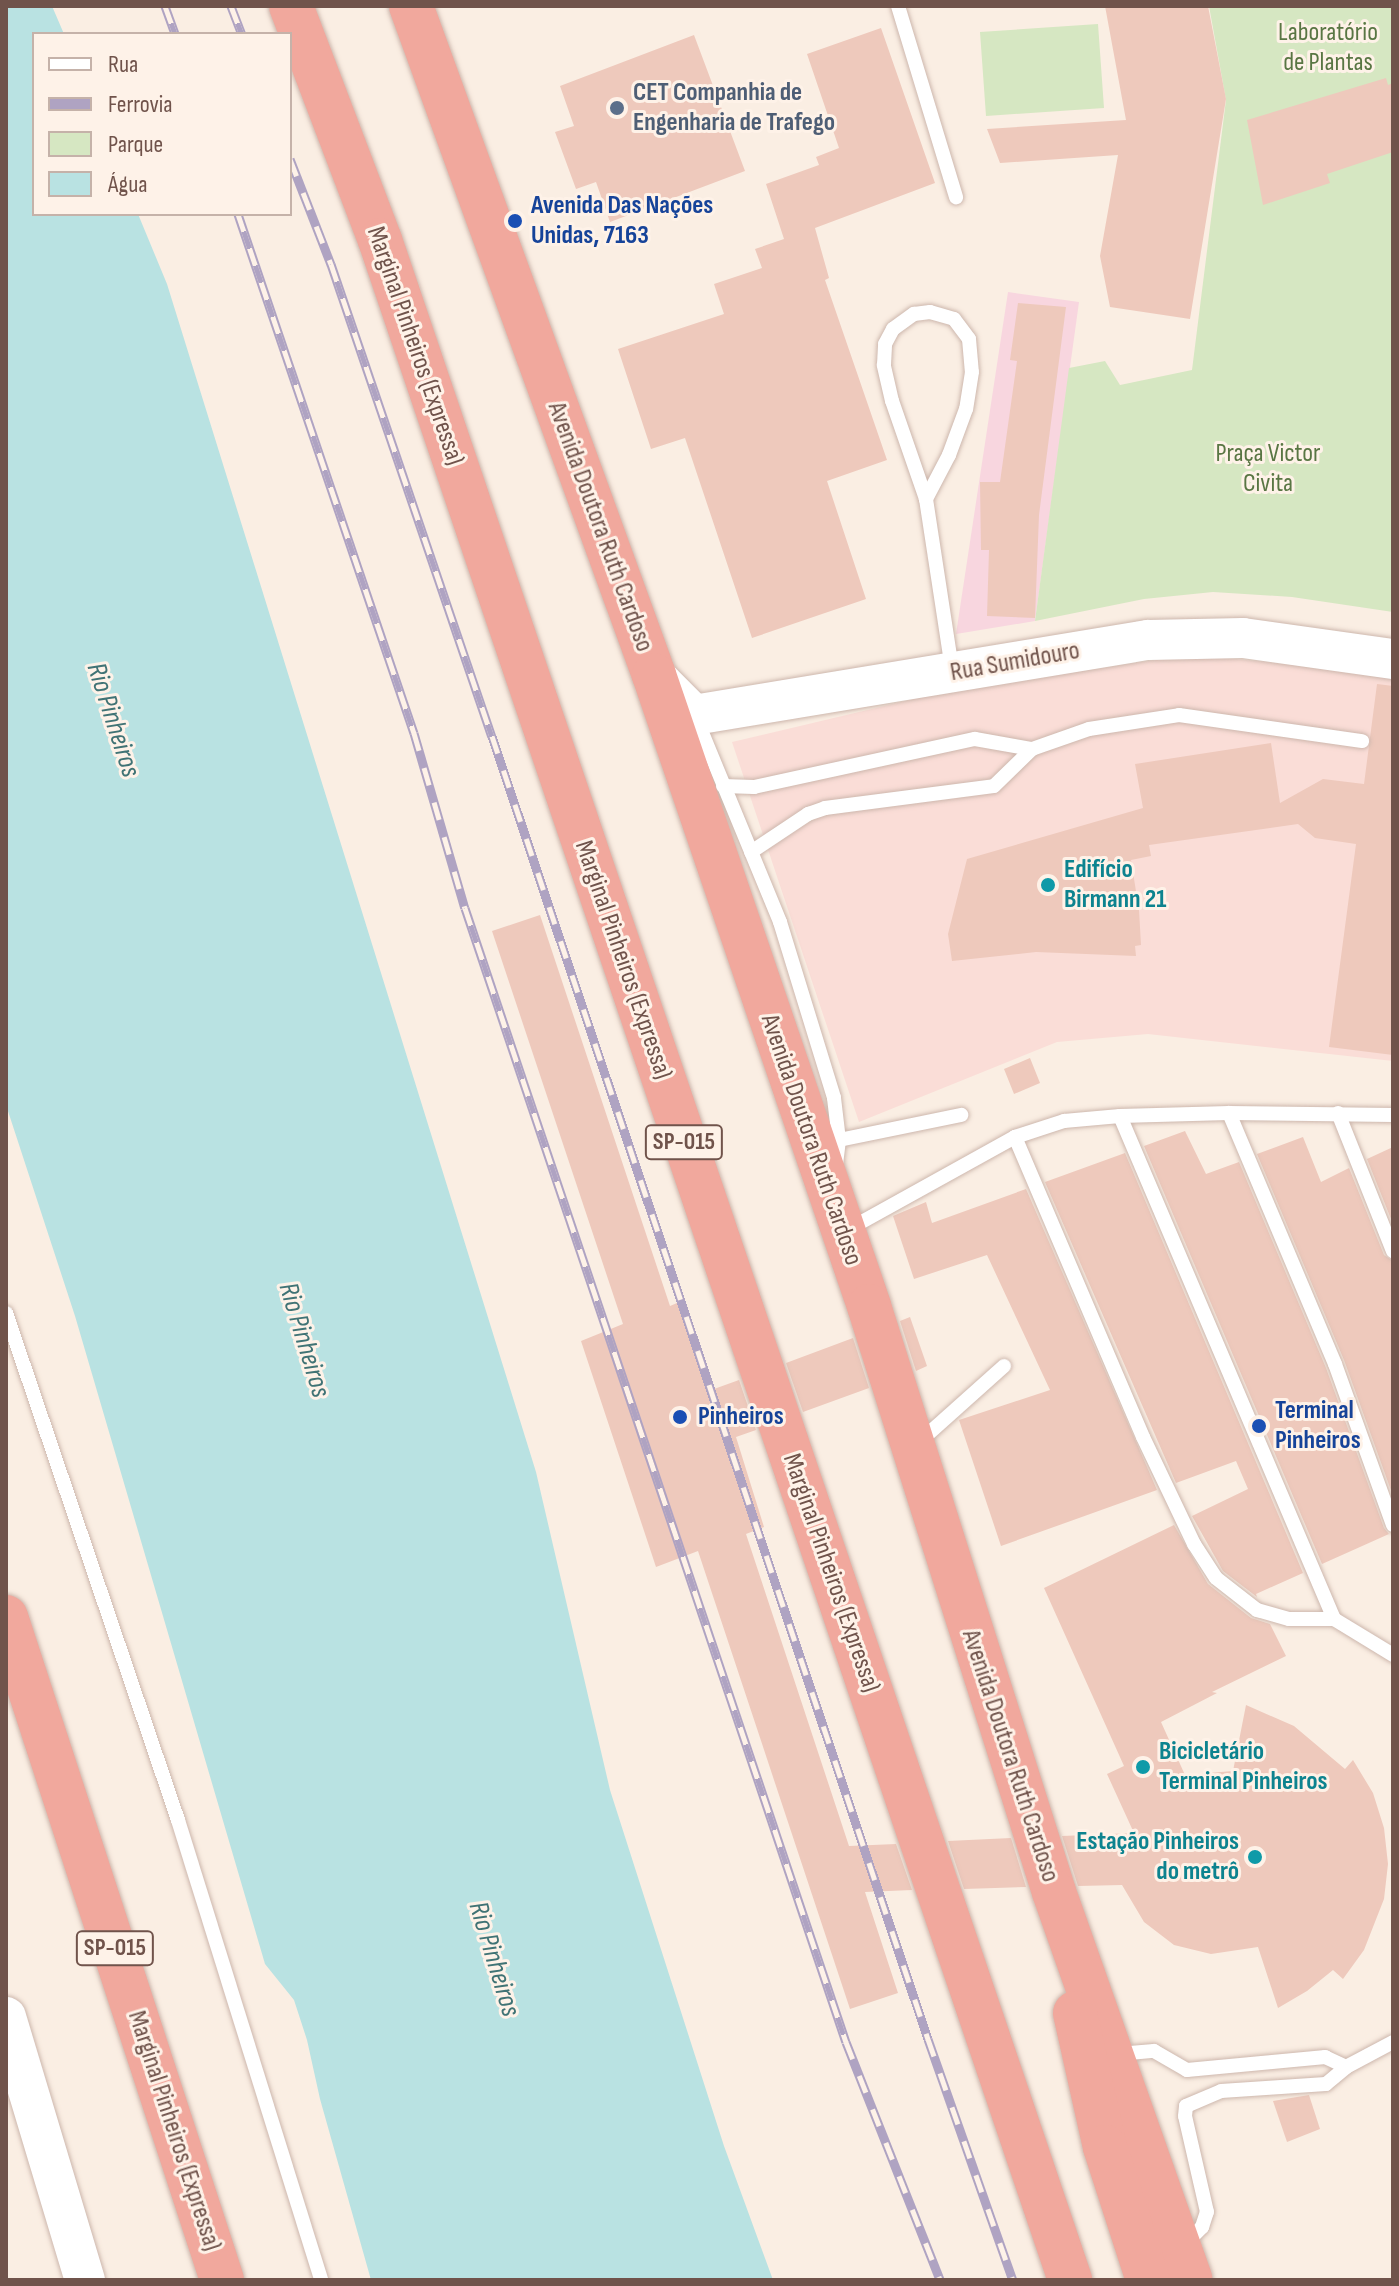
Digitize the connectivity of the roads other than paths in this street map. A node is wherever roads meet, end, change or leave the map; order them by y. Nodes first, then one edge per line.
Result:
1 (291, 6) edge
2 (411, 6) edge
3 (898, 6) edge
4 (956, 197) dead end
5 (926, 499) junction
6 (1393, 659) edge
7 (953, 673) junction
8 (654, 675) junction
9 (694, 715) junction
10 (1362, 741) dead end
11 (1032, 749) junction
12 (723, 786) junction
13 (751, 852) junction
14 (1229, 1113) junction
15 (1338, 1113) junction
16 (961, 1115) dead end
17 (1393, 1115) edge
18 (1120, 1116) junction
19 (1015, 1137) junction
20 (839, 1140) junction
21 (836, 1216) junction
22 (1393, 1251) edge
23 (6, 1313) edge
24 (1004, 1366) dead end
25 (913, 1448) junction
26 (1393, 1525) edge
27 (6, 1617) edge
28 (1334, 1619) junction
29 (1393, 1655) edge
30 (1080, 1963) junction
31 (6, 2017) edge
32 (1393, 2042) edge
33 (1113, 2055) junction
34 (1346, 2067) junction
35 (1186, 2264) edge
36 (85, 2280) edge
37 (222, 2280) edge
38 (321, 2280) edge
39 (1070, 2280) edge
40 (1148, 2280) edge

1 - 39 highway, Marginal Pinheiros (Expressa) / SP-015
2 - 8 highway, Avenida Doutora Ruth Cardoso
3 - 4 lane
5 - 5 lane
5 - 7 lane
6 - 7 main road, Rua Sumidouro
7 - 9 main road, Rua Sumidouro
8 - 9 main road
8 - 21 highway, Avenida Doutora Ruth Cardoso
9 - 12 lane
10 - 11 lane
11 - 12 lane
11 - 13 lane
12 - 13 lane
13 - 20 lane
14 - 15 lane
14 - 18 lane
14 - 26 lane
15 - 17 lane
15 - 22 lane
16 - 20 lane
18 - 19 lane
18 - 28 lane
19 - 21 lane
19 - 28 lane
20 - 21 lane
21 - 25 highway, Avenida Doutora Ruth Cardoso
23 - 38 lane
24 - 25 lane
25 - 30 highway, Avenida Doutora Ruth Cardoso
27 - 37 highway, Marginal Pinheiros (Expressa) / SP-015
28 - 29 lane
30 - 33 highway, Avenida Doutora Ruth Cardoso
30 - 40 highway
31 - 36 main road
32 - 34 lane
33 - 34 lane
33 - 35 highway, Avenida Doutora Ruth Cardoso
34 - 35 lane

